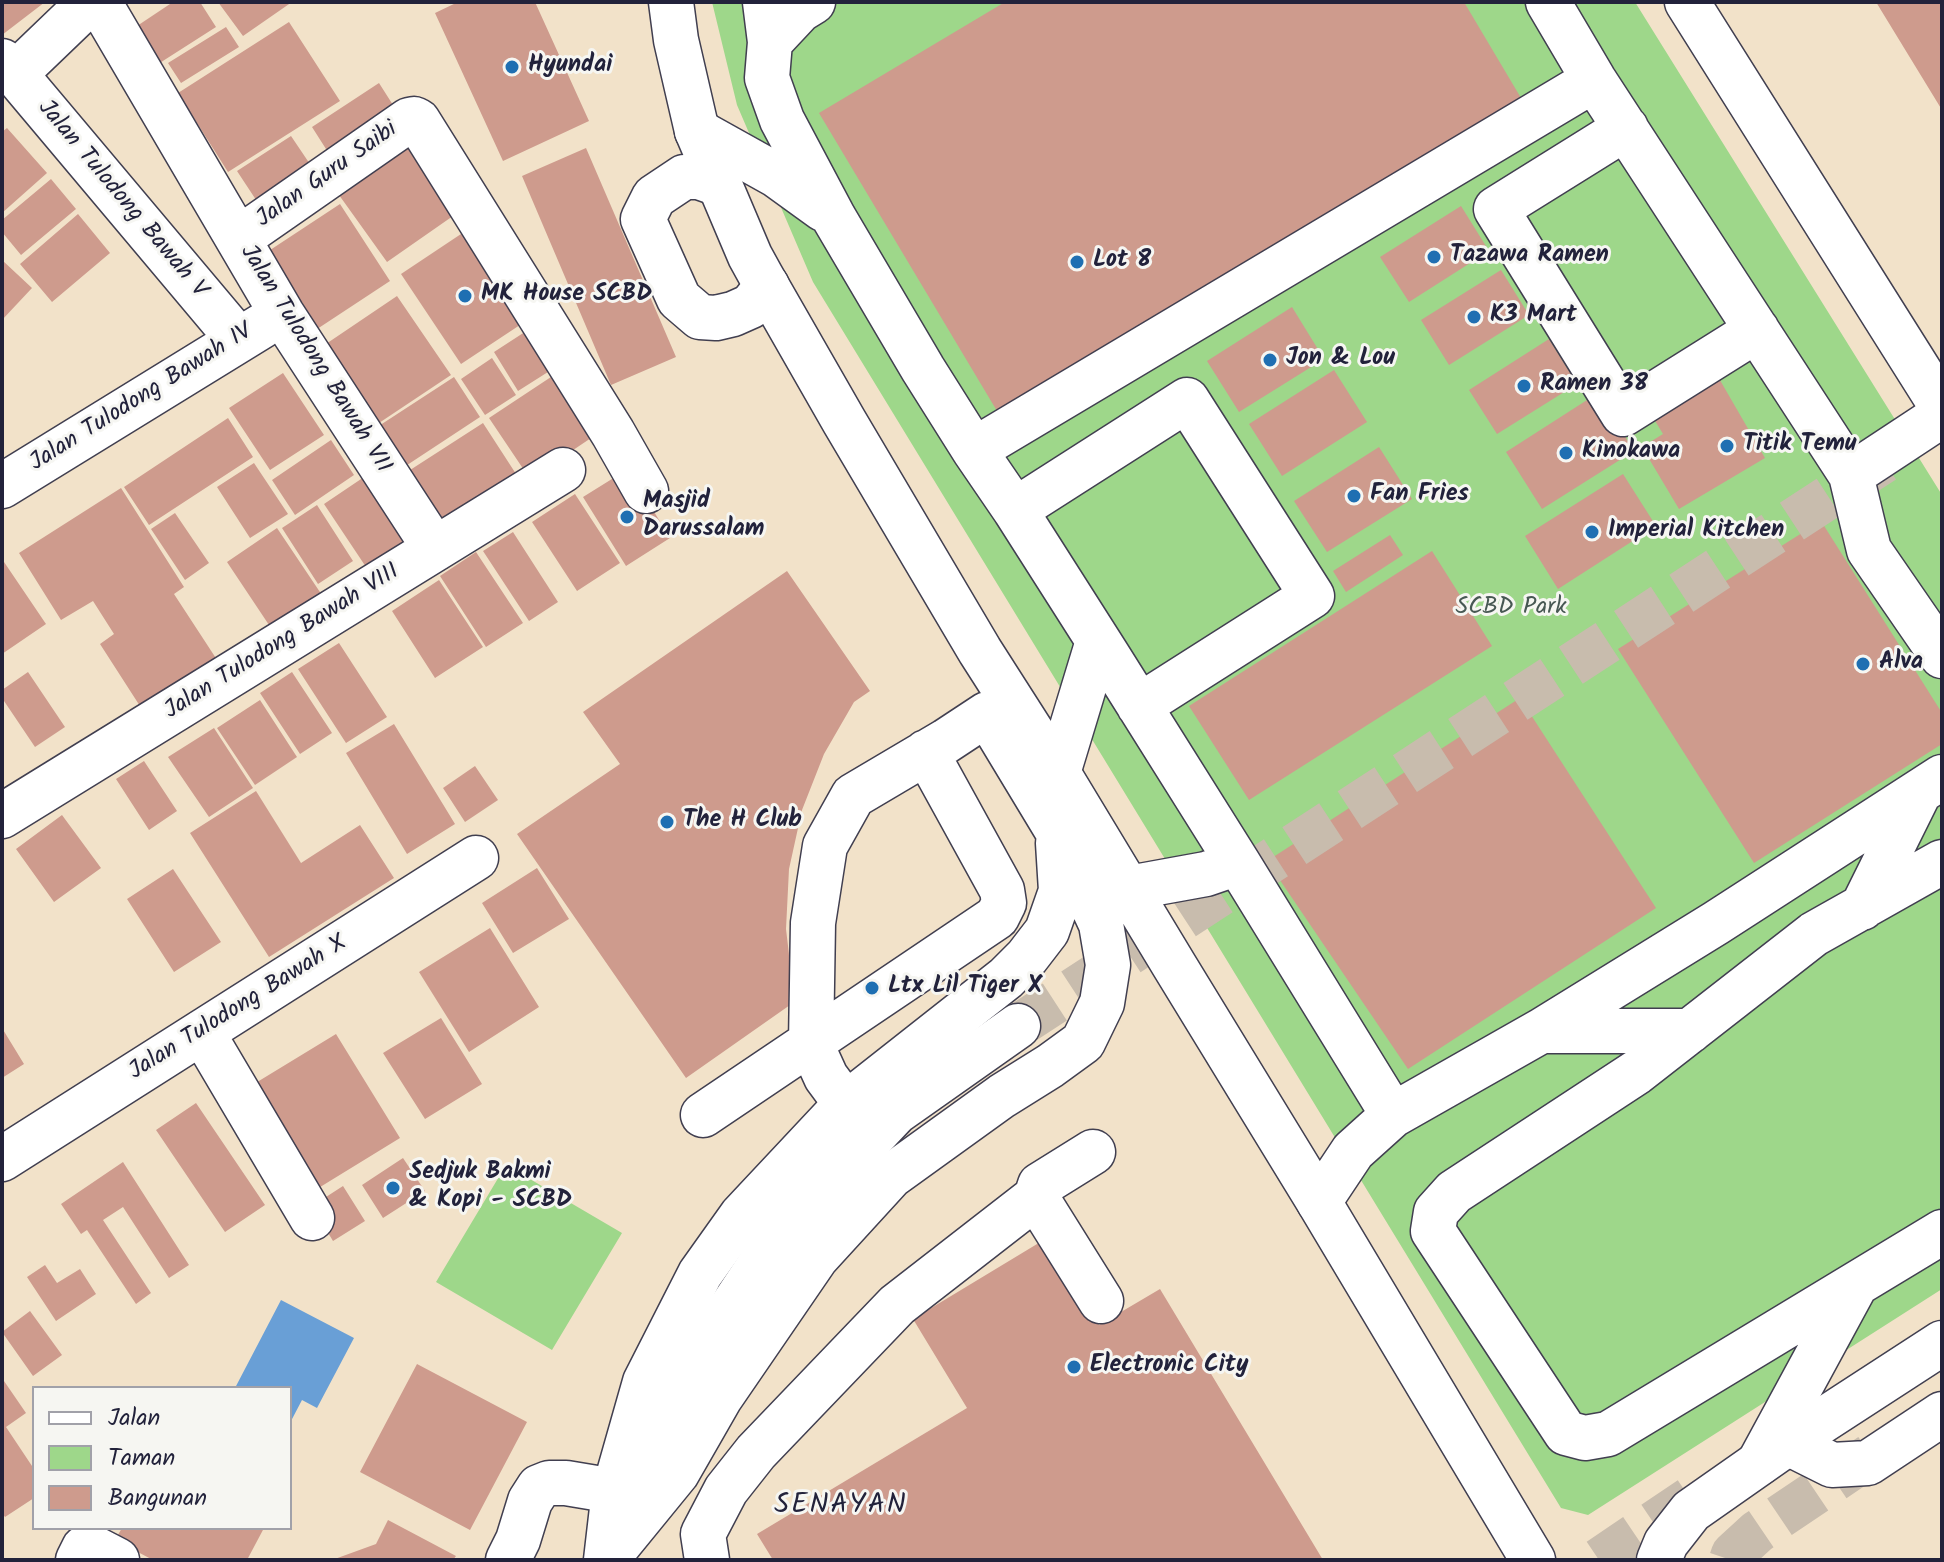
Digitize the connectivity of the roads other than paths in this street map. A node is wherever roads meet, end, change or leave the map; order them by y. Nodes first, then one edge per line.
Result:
1 (90, 2) edge
2 (99, 2) edge
3 (671, 2) edge
4 (813, 2) edge
5 (1548, 2) edge
6 (1687, 2) edge
7 (767, 22) edge
8 (9, 68) edge
9 (1594, 80) junction
10 (1626, 128) junction
11 (697, 131) junction
12 (719, 184) junction
13 (834, 218) junction
14 (238, 239) junction
15 (767, 286) junction
16 (282, 314) junction
17 (1757, 330) junction
18 (238, 339) junction
19 (1940, 404) edge
20 (974, 450) junction
21 (563, 470) dead end
22 (7, 473) edge
23 (1851, 475) junction
24 (646, 491) dead end
25 (1015, 510) junction
26 (435, 549) junction
27 (1098, 641) junction
28 (980, 651) junction
29 (1942, 656) edge
30 (1139, 706) junction
31 (987, 714) junction
32 (926, 752) junction
33 (1058, 773) junction
34 (1931, 784) edge
35 (2, 816) edge
36 (1058, 832) junction
37 (476, 858) dead end
38 (1942, 862) edge
39 (1238, 863) junction
40 (1129, 888) junction
41 (1862, 908) junction
42 (1716, 923) junction
43 (1753, 982) junction
44 (1018, 1026) tunnel mouth
45 (1541, 1031) junction
46 (1690, 1031) junction
47 (202, 1032) junction
48 (811, 1044) junction
49 (846, 1104) junction
50 (703, 1115) dead end
51 (1393, 1115) junction
52 (1097, 1158) dead end
53 (2, 1159) edge
54 (1036, 1197) junction
55 (1319, 1202) junction
56 (312, 1218) dead end
57 (1942, 1232) edge
58 (1856, 1284) junction
59 (1101, 1301) dead end
60 (1942, 1343) edge
61 (1942, 1414) edge
62 (1774, 1453) junction
63 (643, 1483) junction
64 (726, 1490) junction
65 (78, 1560) edge
66 (117, 1560) edge
67 (508, 1560) edge
68 (606, 1560) edge
69 (707, 1560) edge
70 (1533, 1560) edge
71 (1659, 1560) edge

1 - 8 main road
2 - 14 main road, Jalan Tulodong Bawah VII
3 - 11 main road
4 - 7 main road
5 - 9 main road
6 - 19 main road
7 - 13 main road
8 - 18 main road, Jalan Tulodong Bawah V
9 - 10 main road
9 - 20 main road
10 - 17 main road
10 - 17 main road
11 - 12 main road
11 - 13 main road
12 - 15 main road
12 - 15 main road
13 - 20 main road
14 - 16 main road, Jalan Tulodong Bawah VII
14 - 24 main road, Jalan Guru Saibi
15 - 28 main road
16 - 18 main road, Jalan Tulodong Bawah IV
16 - 26 main road, Jalan Tulodong Bawah VII
17 - 23 main road
18 - 22 main road, Jalan Tulodong Bawah IV
19 - 23 main road
20 - 25 main road
21 - 26 main road, Jalan Tulodong Bawah VIII
23 - 29 main road
25 - 27 main road
25 - 30 main road
26 - 35 main road, Jalan Tulodong Bawah VIII
27 - 30 main road
27 - 33 main road
28 - 31 main road
28 - 33 main road
30 - 39 main road
31 - 32 main road
31 - 36 main road
32 - 48 main road
32 - 48 main road
33 - 40 main road
34 - 41 main road
34 - 42 main road
36 - 49 main road
36 - 63 main road
37 - 47 main road, Jalan Tulodong Bawah X
38 - 41 main road
39 - 40 main road
39 - 51 main road
40 - 55 main road
41 - 43 main road
42 - 43 main road
42 - 45 main road
43 - 46 main road
44 - 63 main road
45 - 46 main road
45 - 51 main road
46 - 58 main road
47 - 53 main road, Jalan Tulodong Bawah X
47 - 56 main road
48 - 49 main road
48 - 50 main road
49 - 63 main road
51 - 55 main road
52 - 54 main road
54 - 59 main road
54 - 64 main road
55 - 70 main road
57 - 58 main road
58 - 62 main road
60 - 62 main road
61 - 62 main road
62 - 71 main road
63 - 64 main road
63 - 67 main road
63 - 68 main road
63 - 68 main road
64 - 69 main road
65 - 66 main road

